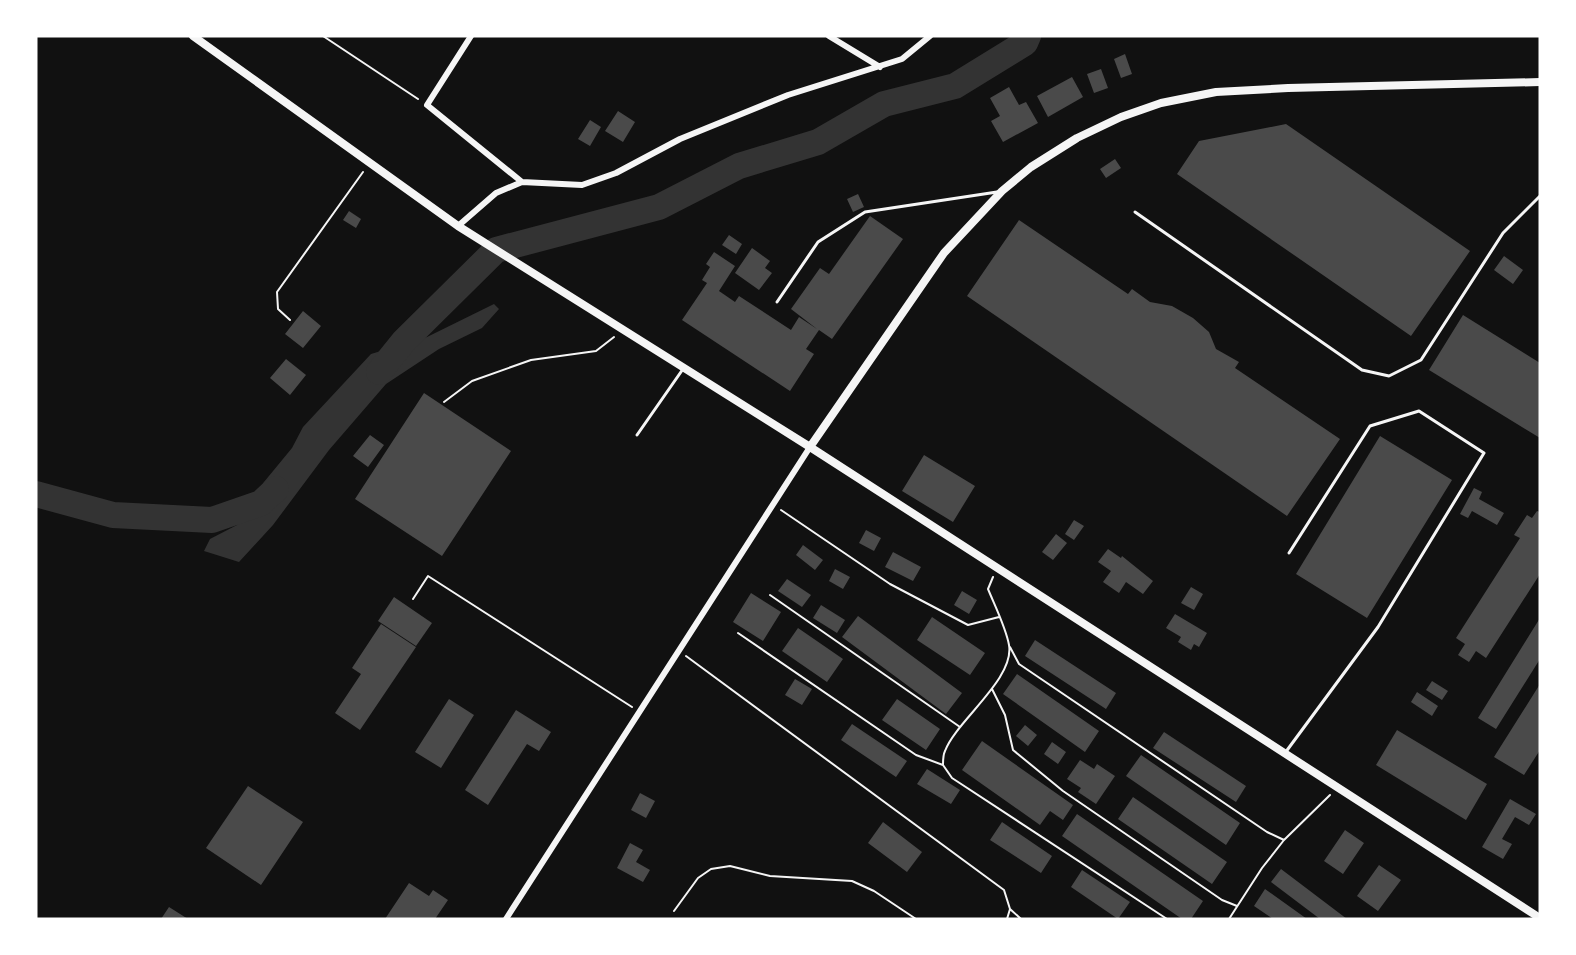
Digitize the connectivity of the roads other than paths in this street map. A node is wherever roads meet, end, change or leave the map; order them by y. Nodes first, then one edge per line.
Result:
1 (192, 36) edge
2 (471, 36) edge
3 (829, 36) edge
4 (930, 36) edge
5 (880, 67) junction
6 (1540, 82) edge
7 (522, 182) junction
8 (1002, 191) junction
9 (1540, 196) edge
10 (1135, 212) dead end
11 (458, 226) junction
12 (777, 302) dead end
13 (684, 368) junction
14 (637, 435) dead end
15 (810, 447) junction
16 (1289, 553) dead end
17 (1284, 754) junction
18 (1540, 918) edge
19 (506, 919) edge

1 - 11 street
2 - 7 street
3 - 5 street
4 - 5 street
5 - 7 street
6 - 8 street
7 - 11 street
8 - 12 lane
8 - 15 street
9 - 10 lane
11 - 13 street
13 - 14 lane
13 - 15 street
15 - 17 street
15 - 19 street
16 - 17 lane
17 - 18 street

